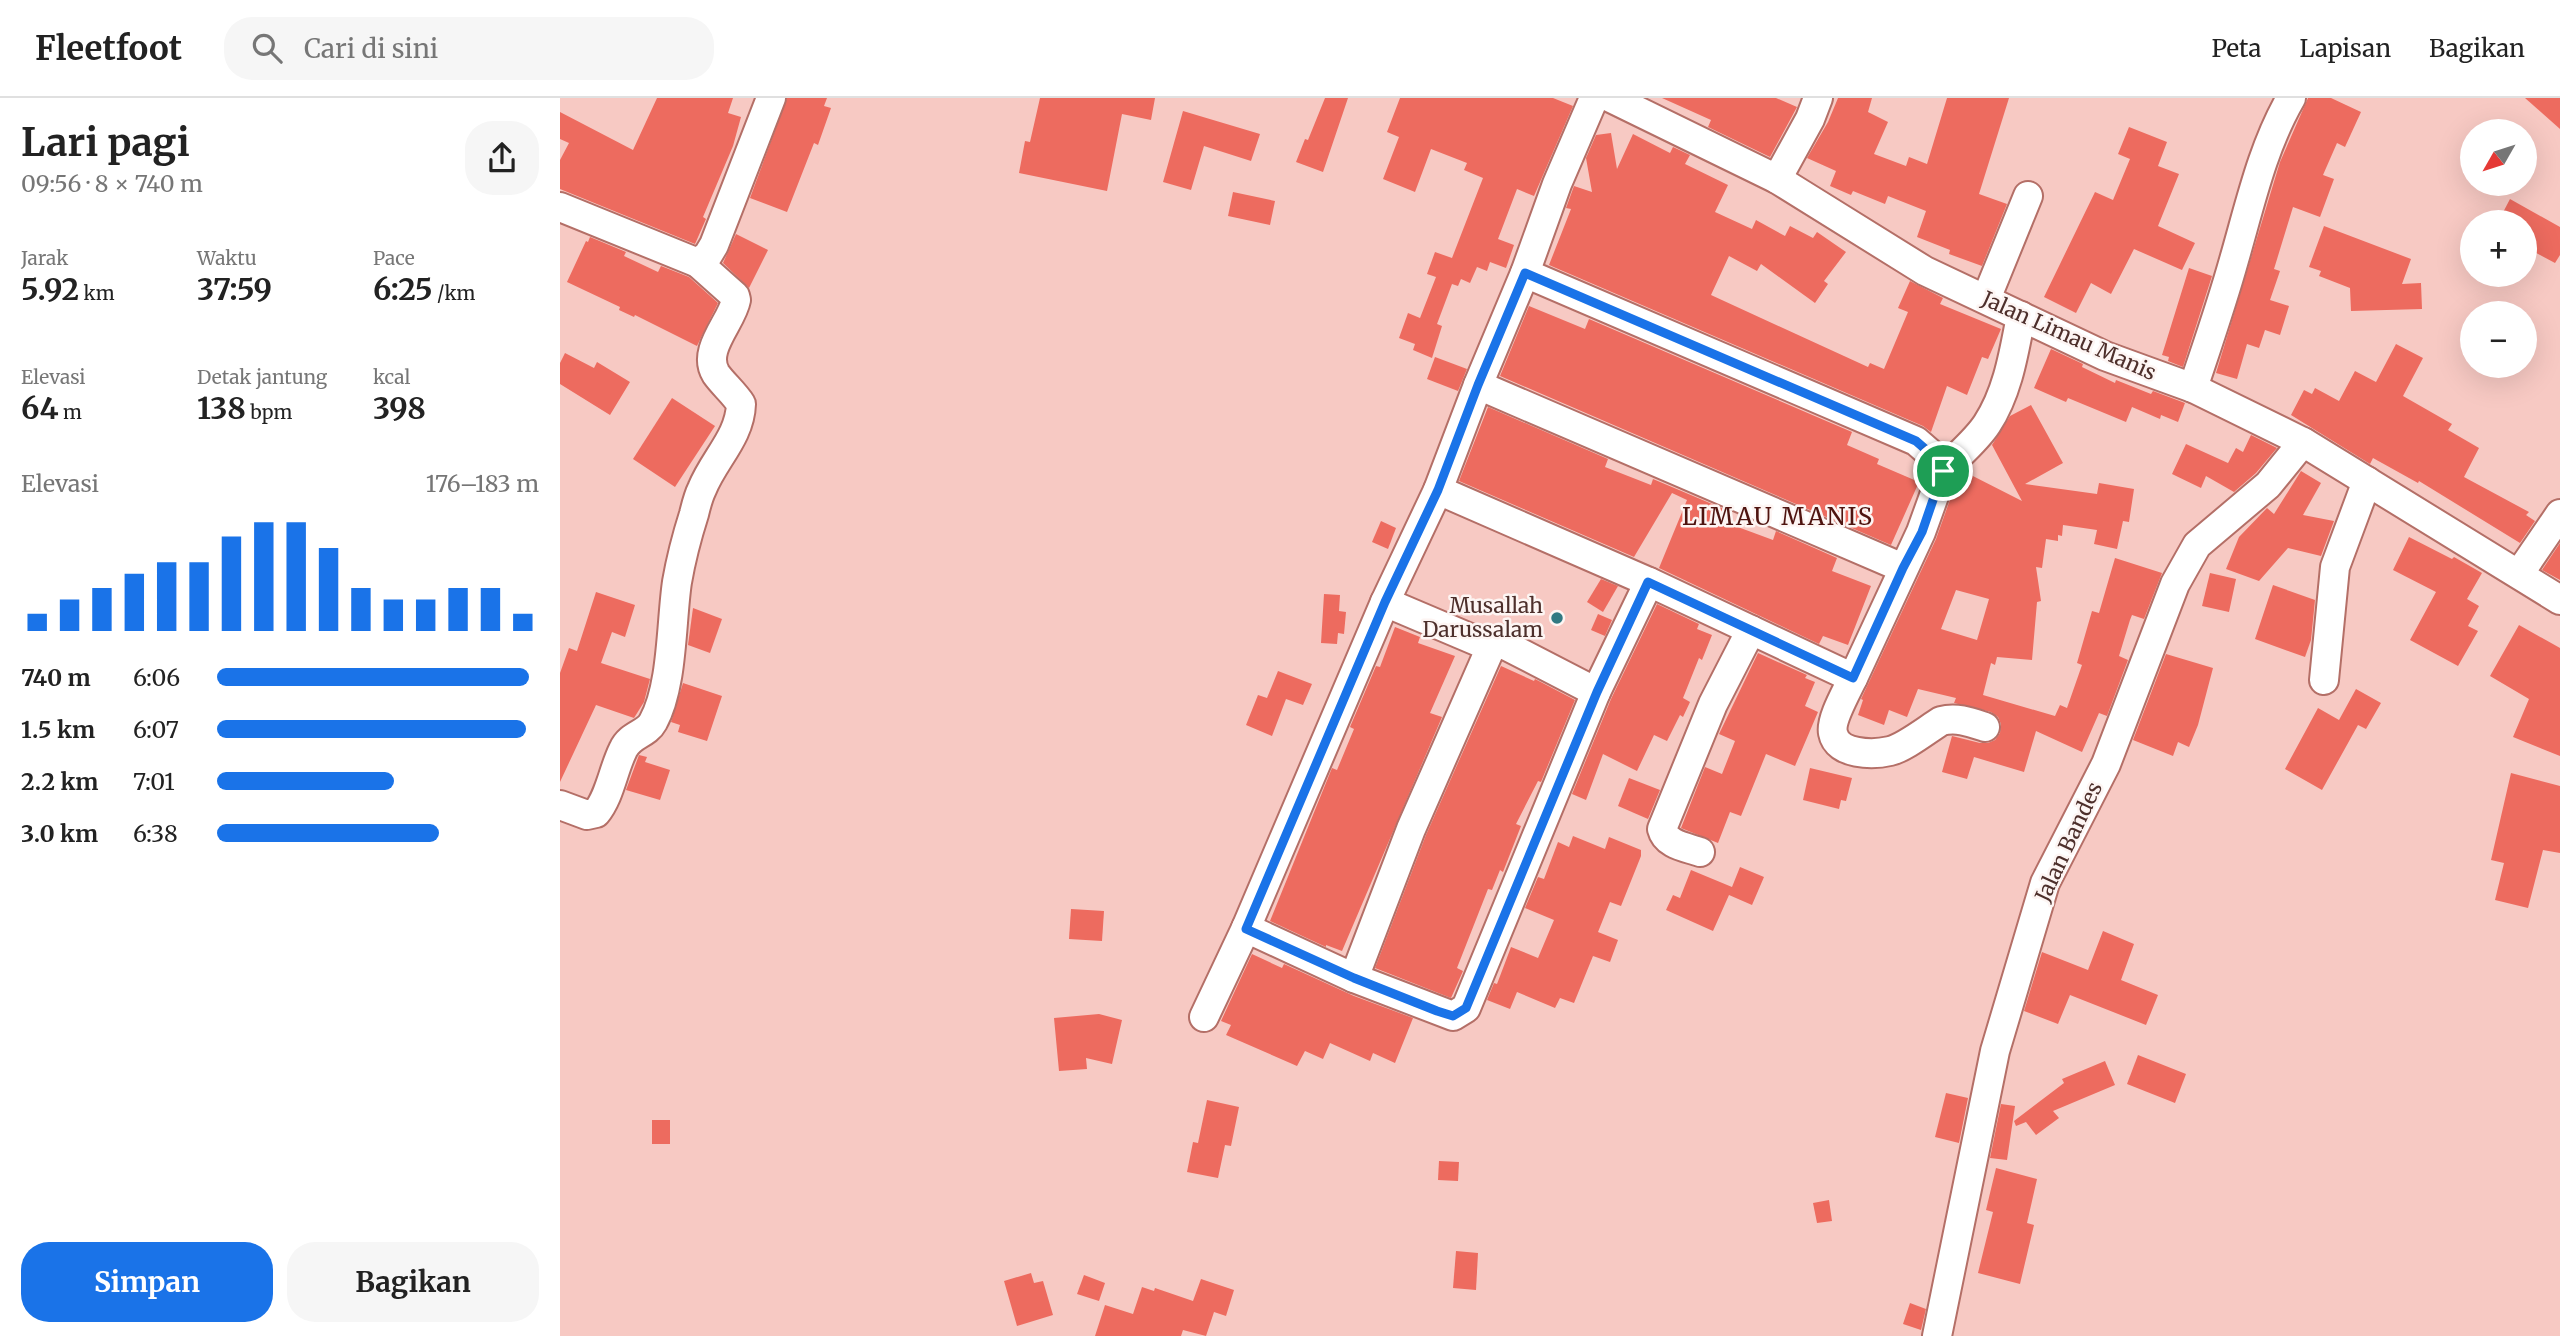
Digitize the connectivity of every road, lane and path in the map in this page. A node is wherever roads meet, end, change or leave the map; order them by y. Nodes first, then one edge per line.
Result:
1 (771, 98) edge
2 (1594, 98) edge
3 (1611, 98) edge
4 (1818, 98) edge
5 (2291, 98) edge
6 (1777, 178) junction
7 (2028, 196) dead end
8 (560, 207) edge
9 (698, 262) junction
10 (1525, 273) junction
11 (1986, 299) junction
12 (2021, 316) junction
13 (1478, 385) junction
14 (2193, 388) junction
15 (2302, 442) junction
16 (1943, 471) junction
17 (2367, 481) junction
18 (1438, 490) junction
19 (2560, 513) edge
20 (1903, 568) junction
21 (2519, 574) junction
22 (1648, 582) junction
23 (2560, 600) edge
24 (1385, 602) junction
25 (1751, 630) junction
26 (1491, 647) junction
27 (1853, 678) junction
28 (2324, 680) dead end
29 (1597, 692) junction
30 (1984, 727) dead end
31 (560, 805) edge
32 (1700, 852) dead end
33 (1246, 929) junction
34 (1354, 978) junction
35 (1204, 1017) dead end
36 (1937, 1336) edge

1 - 9 street
2 - 10 street
3 - 6 street, Jalan Limau Manis
4 - 6 street
5 - 14 street
6 - 11 street, Jalan Limau Manis
7 - 11 street
8 - 9 street
9 - 31 street
10 - 13 street
10 - 16 street
11 - 12 street, Jalan Limau Manis
12 - 14 street, Jalan Limau Manis
12 - 16 street
13 - 18 street
13 - 20 street
14 - 15 street, Jalan Limau Manis
15 - 17 street, Jalan Limau Manis
15 - 36 street, Jalan Bandes
16 - 20 street
17 - 21 street, Jalan Limau Manis
17 - 28 street
18 - 22 street
18 - 24 street
19 - 21 street
20 - 27 street
21 - 23 street, Jalan Limau Manis
22 - 25 street
22 - 29 street
24 - 26 street
24 - 33 street
25 - 27 street
25 - 32 street
26 - 29 street
26 - 34 street
27 - 30 street
29 - 34 street
33 - 34 street
33 - 35 street

